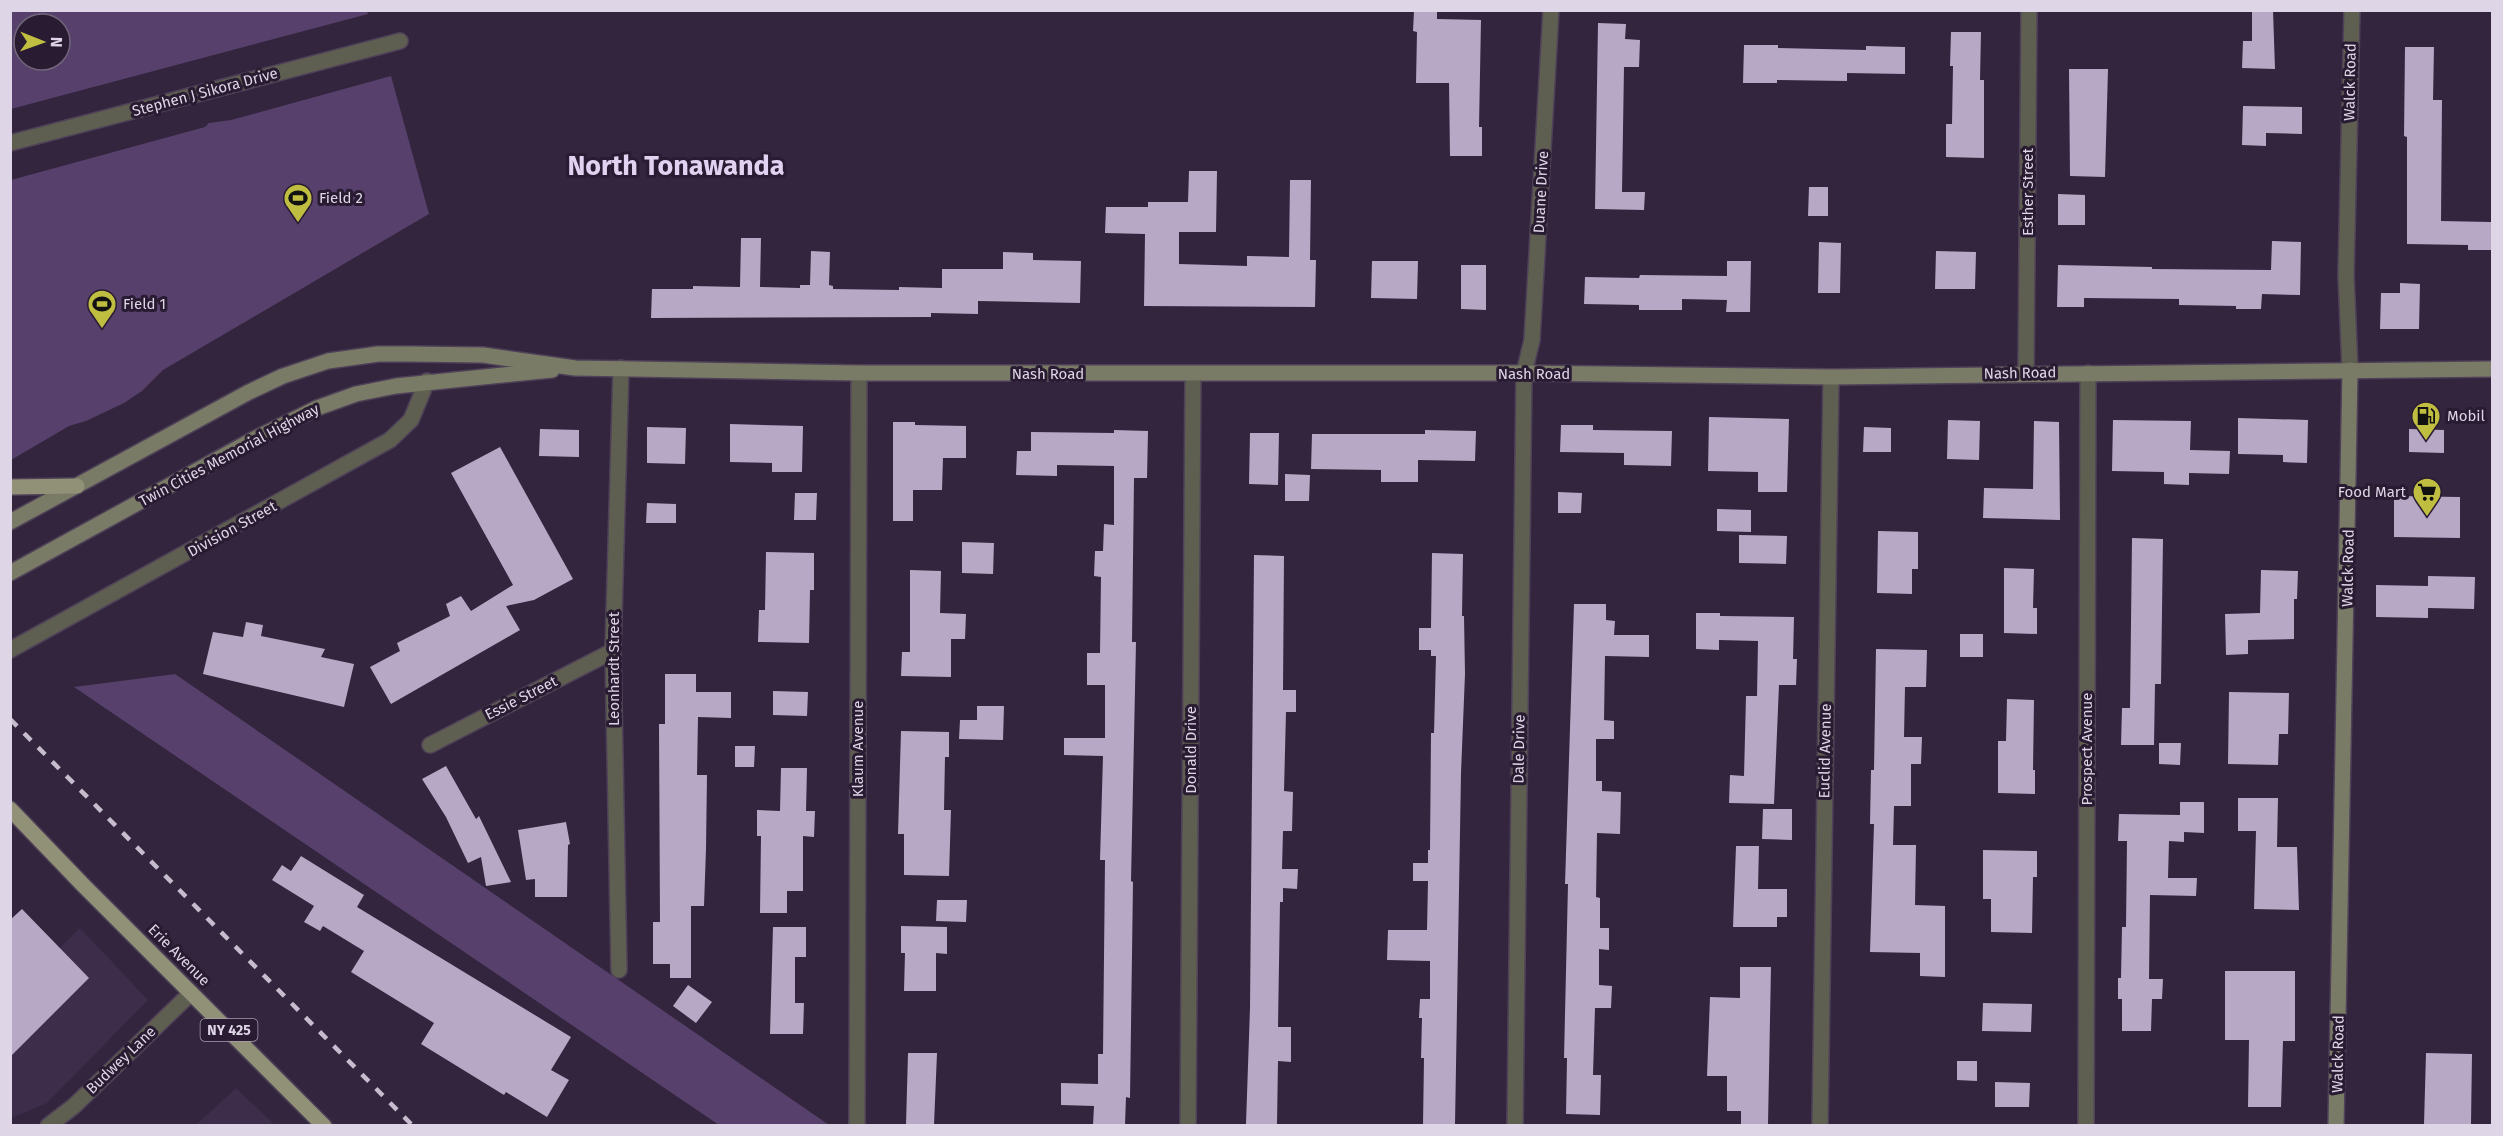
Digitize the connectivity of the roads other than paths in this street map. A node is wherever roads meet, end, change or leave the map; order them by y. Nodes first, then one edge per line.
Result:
1 (1551, 10) edge
2 (2029, 10) edge
3 (2352, 10) edge
4 (400, 41) dead end
5 (10, 143) edge
6 (576, 368) junction
7 (621, 368) junction
8 (2493, 369) edge
9 (2350, 370) junction
10 (859, 373) junction
11 (1524, 373) junction
12 (2026, 373) junction
13 (2088, 373) junction
14 (1193, 374) junction
15 (1831, 377) junction
16 (427, 381) junction
17 (77, 486) junction
18 (10, 487) edge
19 (10, 522) edge
20 (10, 573) edge
21 (10, 650) edge
22 (613, 651) junction
23 (430, 745) dead end
24 (10, 809) edge
25 (619, 970) dead end
26 (191, 993) junction
27 (48, 1125) edge
28 (324, 1125) edge
29 (857, 1125) edge
30 (1188, 1125) edge
31 (1515, 1125) edge
32 (1820, 1125) edge
33 (2086, 1125) edge
34 (2336, 1125) edge

1 - 11 street, Duane Drive
2 - 12 street, Esther Street
3 - 9 street, Walck Road
4 - 5 street, Stephen J Sikora Drive
6 - 7 main road, Nash Road
6 - 16 main road, Twin Cities Memorial Highway
6 - 17 main road
7 - 10 main road, Nash Road
7 - 22 street, Leonhardt Street
8 - 9 main road, Nash Road
9 - 13 main road, Nash Road
9 - 34 main road, Walck Road
10 - 14 main road, Nash Road
10 - 29 street, Klaum Avenue
11 - 14 main road, Nash Road
11 - 15 main road, Nash Road
11 - 31 street, Dale Drive
12 - 13 main road, Nash Road
12 - 15 main road, Nash Road
13 - 33 street, Prospect Avenue
14 - 30 street, Donald Drive
15 - 32 street, Euclid Avenue
16 - 20 main road, Twin Cities Memorial Highway
16 - 21 street, Division Street
17 - 18 main road
17 - 19 main road
22 - 23 street, Essie Street
22 - 25 street, Leonhardt Street
24 - 26 main road, Erie Avenue / NY 425
26 - 27 street, Budwey Lane
26 - 28 main road, Erie Avenue / NY 425

